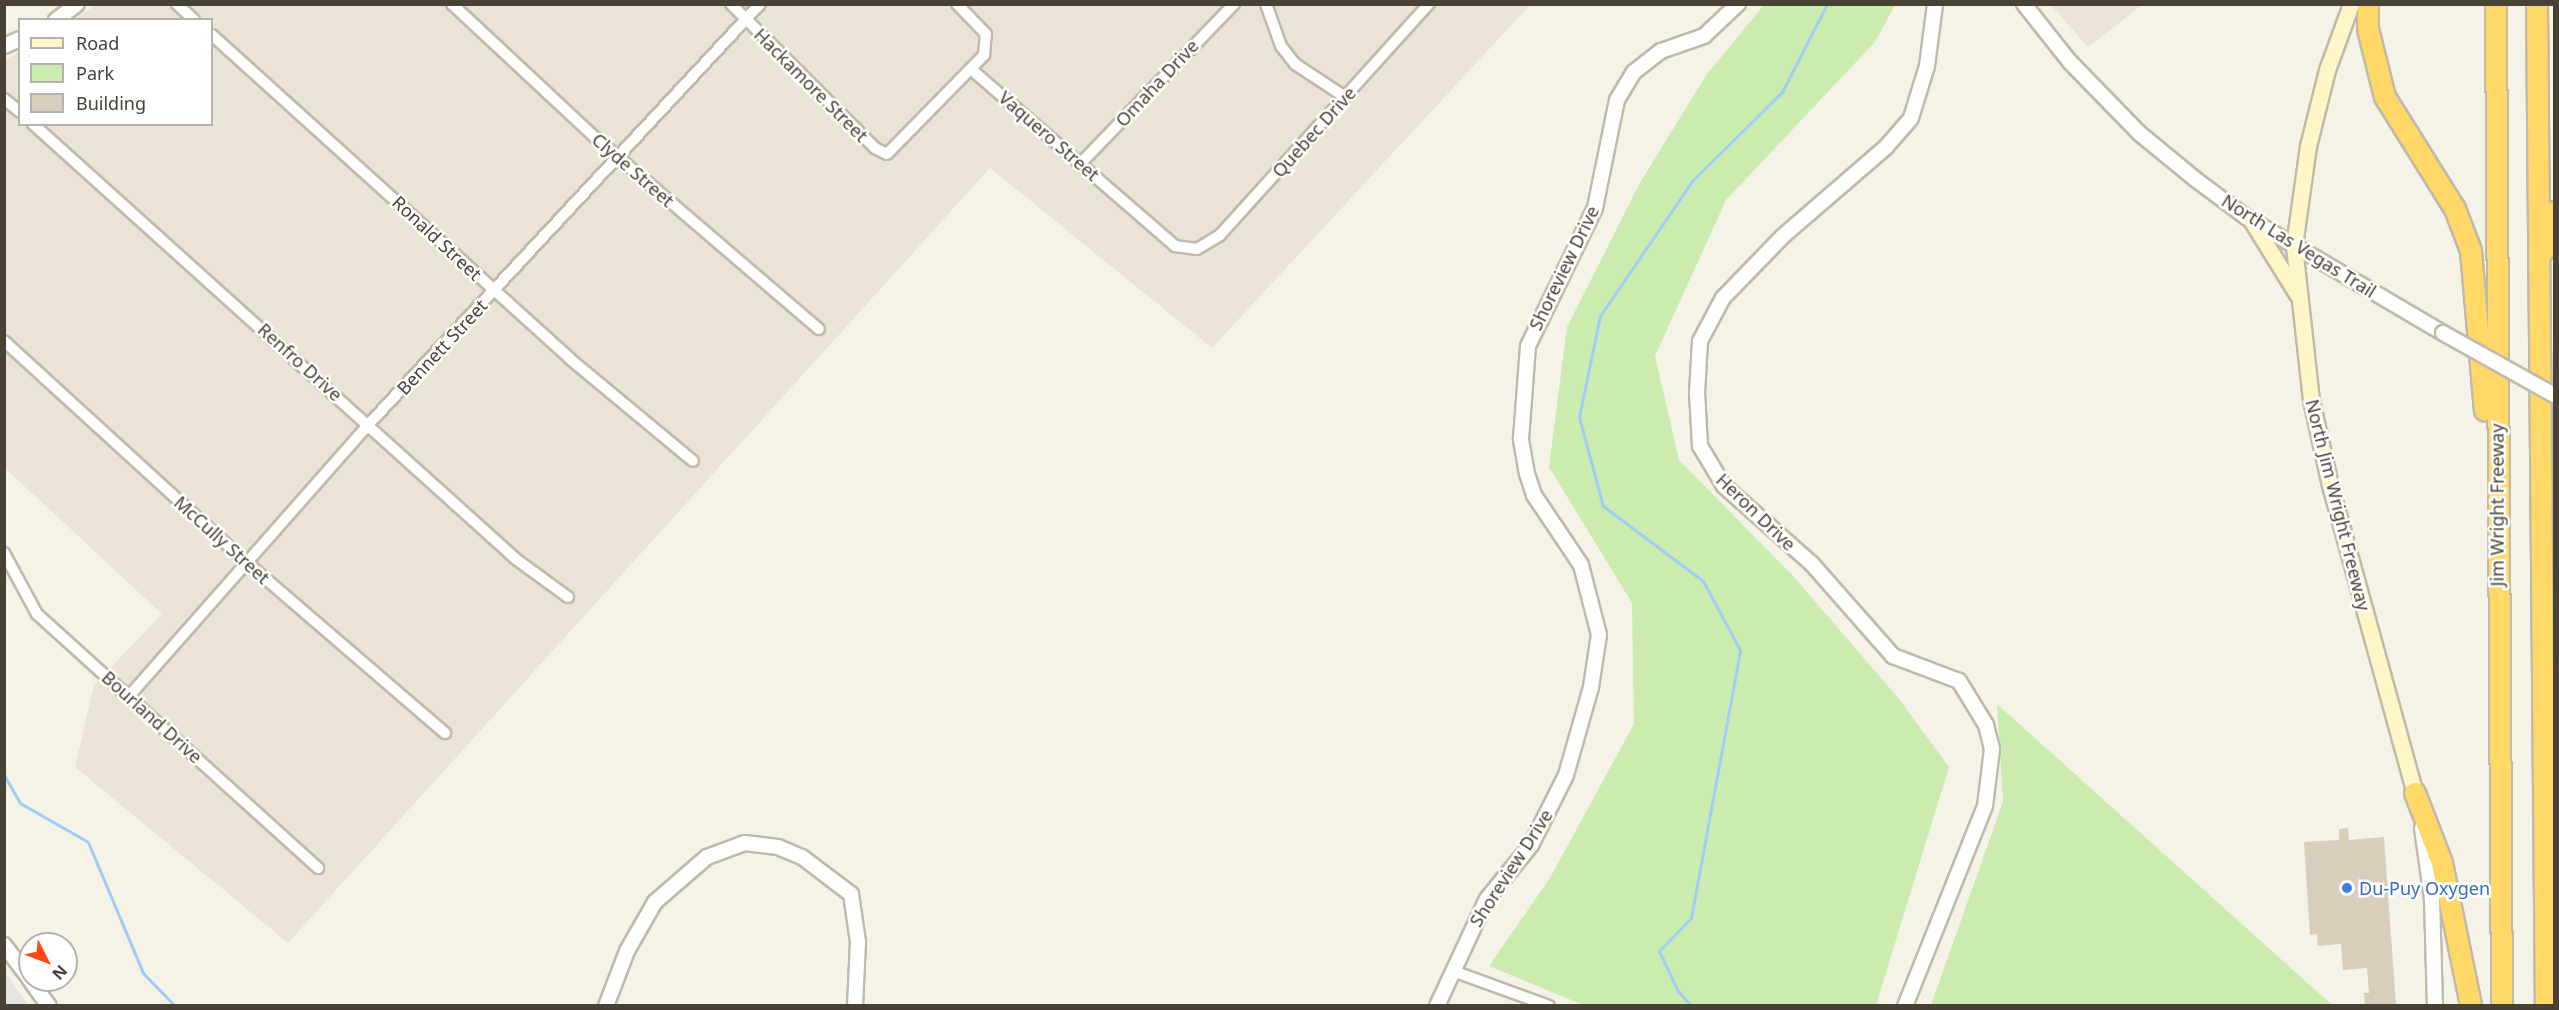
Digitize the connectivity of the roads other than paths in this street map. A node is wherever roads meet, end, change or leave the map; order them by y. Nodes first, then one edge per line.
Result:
1 (77, 4) edge
2 (177, 4) edge
3 (452, 4) edge
4 (730, 4) edge
5 (760, 4) edge
6 (957, 4) edge
7 (1234, 4) edge
8 (1266, 4) edge
9 (1430, 4) edge
10 (1738, 4) edge
11 (1935, 4) edge
12 (2024, 4) edge
13 (2351, 4) edge
14 (2368, 4) edge
15 (2496, 4) edge
16 (2537, 4) edge
17 (59, 18) edge
18 (192, 18) edge
19 (745, 20) junction
20 (213, 36) edge
21 (18, 40) edge
22 (4, 46) edge
23 (972, 70) junction
24 (1345, 97) junction
25 (4, 99) edge
26 (18, 110) edge
27 (35, 126) edge
28 (618, 158) junction
29 (1081, 163) junction
30 (2554, 212) edge
31 (2251, 220) junction
32 (2294, 246) junction
33 (1192, 249) joint
34 (2540, 261) junction
35 (494, 291) junction
36 (2302, 302) junction
37 (819, 329) dead end
38 (4, 341) edge
39 (2554, 396) edge
40 (369, 424) junction
41 (2496, 456) junction
42 (693, 461) dead end
43 (4, 553) edge
44 (245, 561) junction
45 (568, 597) dead end
46 (130, 695) junction
47 (445, 733) dead end
48 (2415, 793) junction
49 (318, 868) dead end
50 (4, 945) edge
51 (18, 964) edge
52 (1453, 971) junction
53 (39, 992) edge
54 (49, 1005) edge
55 (606, 1005) edge
56 (855, 1005) edge
57 (1437, 1005) edge
58 (1549, 1005) edge
59 (1905, 1005) edge
60 (2435, 1005) edge
61 (2471, 1005) edge
62 (2502, 1005) edge
63 (2546, 1005) edge

1 - 17 street
2 - 18 street
3 - 28 street, Clyde Street
4 - 19 street, Hackamore Street
5 - 19 street, Bennett Street
6 - 23 street
7 - 29 street, Omaha Drive
8 - 24 street
9 - 24 street, Quebec Drive
10 - 52 street, Shoreview Drive
11 - 59 street, Heron Drive
12 - 31 street, North Las Vegas Trail
13 - 32 main road, North Jim Wright Freeway
14 - 41 highway
15 - 41 highway, Jim Wright Freeway
16 - 34 highway
19 - 23 street, Hackamore Street
19 - 28 street, Bennett Street
20 - 35 street, Ronald Street
21 - 22 street
23 - 29 street, Vaquero Street
24 - 33 street, Quebec Drive
25 - 26 street
27 - 40 street, Renfro Drive
28 - 35 street, Bennett Street
28 - 37 street, Clyde Street
29 - 33 street, Vaquero Street
30 - 34 highway
31 - 32 street, North Las Vegas Trail
31 - 36 main road
32 - 36 main road, North Jim Wright Freeway
32 - 39 street, North Las Vegas Trail, bridge
34 - 63 highway
35 - 40 street, Bennett Street
35 - 42 street, Ronald Street
36 - 48 main road, North Jim Wright Freeway
38 - 44 street, McCully Street
40 - 44 street, Bennett Street
40 - 45 street, Renfro Drive
41 - 62 highway, Jim Wright Freeway
43 - 46 street, Bourland Drive
44 - 46 street, Bennett Street
44 - 47 street, McCully Street
46 - 49 street, Bourland Drive
48 - 60 street, North Jim Wright Freeway
48 - 61 highway
50 - 51 street
52 - 57 street, Shoreview Drive
52 - 58 street
53 - 54 street
55 - 56 street

